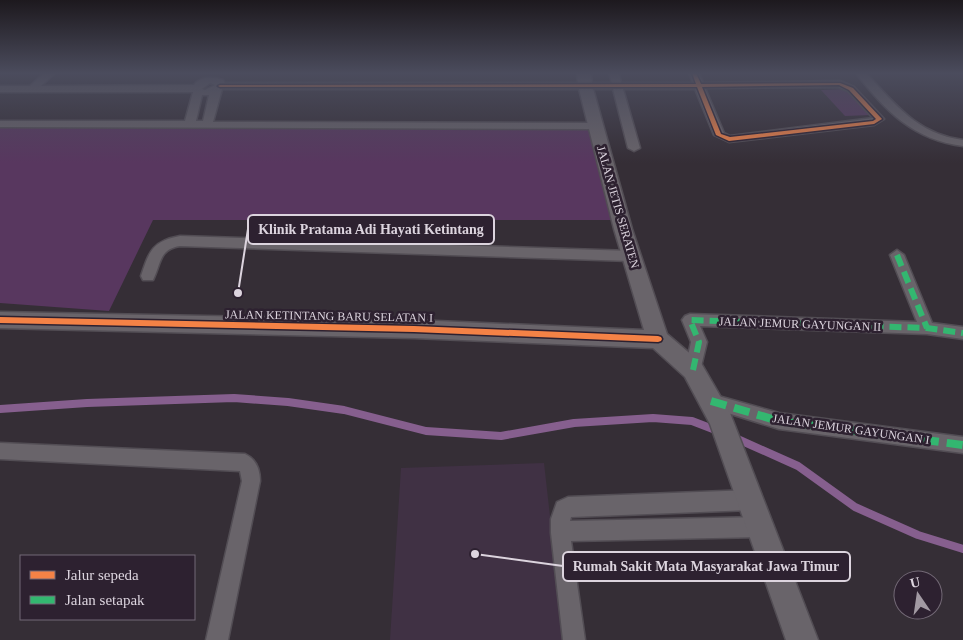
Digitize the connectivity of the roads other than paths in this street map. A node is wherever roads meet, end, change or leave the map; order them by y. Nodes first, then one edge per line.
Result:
1 (195, 103) edge
2 (214, 103) edge
3 (590, 103) edge
4 (622, 103) edge
5 (706, 103) edge
6 (864, 103) edge
7 (889, 103) edge
8 (0, 124) edge
9 (190, 124) junction
10 (207, 124) junction
11 (596, 126) junction
12 (963, 142) edge
13 (634, 148) dead end
14 (897, 255) dead end
15 (631, 256) junction
16 (148, 276) dead end
17 (0, 320) edge
18 (926, 328) junction
19 (963, 333) edge
20 (658, 339) junction
21 (693, 370) junction
22 (716, 411) junction
23 (963, 445) edge
24 (0, 451) edge
25 (751, 500) junction
26 (761, 527) junction
27 (561, 531) junction
28 (217, 640) edge
29 (574, 640) edge
30 (802, 640) edge

1 - 9 street
2 - 10 street
3 - 11 street, JALAN JETIS SERATEN
4 - 13 street
5 - 6 street
7 - 12 street
8 - 9 street
9 - 10 street
10 - 11 street
11 - 15 street, JALAN JETIS SERATEN
14 - 18 street
15 - 16 street
15 - 20 street, JALAN JETIS SERATEN
17 - 20 street, JALAN KETINTANG BARU SELATAN I
18 - 19 street, JALAN JEMUR GAYUNGAN II
18 - 21 street, JALAN JEMUR GAYUNGAN II
20 - 21 street
21 - 22 street
22 - 23 street, JALAN JEMUR GAYUNGAN I
22 - 25 street
24 - 28 street
25 - 26 street
25 - 27 street
26 - 27 street
26 - 30 street
27 - 29 street

